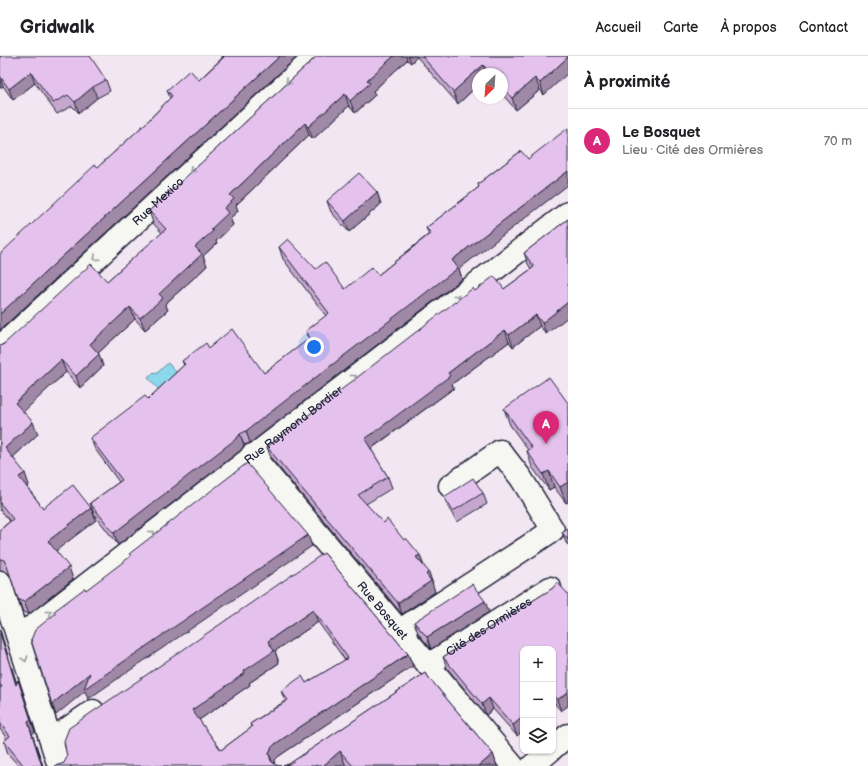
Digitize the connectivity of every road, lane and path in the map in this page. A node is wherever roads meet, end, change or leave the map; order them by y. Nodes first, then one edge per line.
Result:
1 (316, 56) edge
2 (568, 212) edge
3 (0, 347) edge
4 (252, 456) junction
5 (450, 486) dead end
6 (0, 582) edge
7 (550, 588) edge
8 (399, 631) junction
9 (17, 634) junction
10 (426, 671) junction
11 (112, 698) edge
12 (568, 735) edge
13 (50, 738) junction
14 (556, 745) edge
15 (546, 754) edge
16 (59, 766) edge
17 (513, 766) edge
18 (532, 766) edge

1 -> 3 street, Rue Mexico
4 -> 2 street, Rue Raymond Bordier
4 - 8 street, Rue Bosquet
9 -> 4 street, Rue Raymond Bordier
5 - 8 street
6 - 9 street
7 - 10 street, Cité des Ormières
8 - 10 street, Rue Bosquet
9 -> 13 street
10 - 17 street, Rue Bosquet
11 - 13 street
12 - 14 street
13 - 16 street
15 - 18 street

